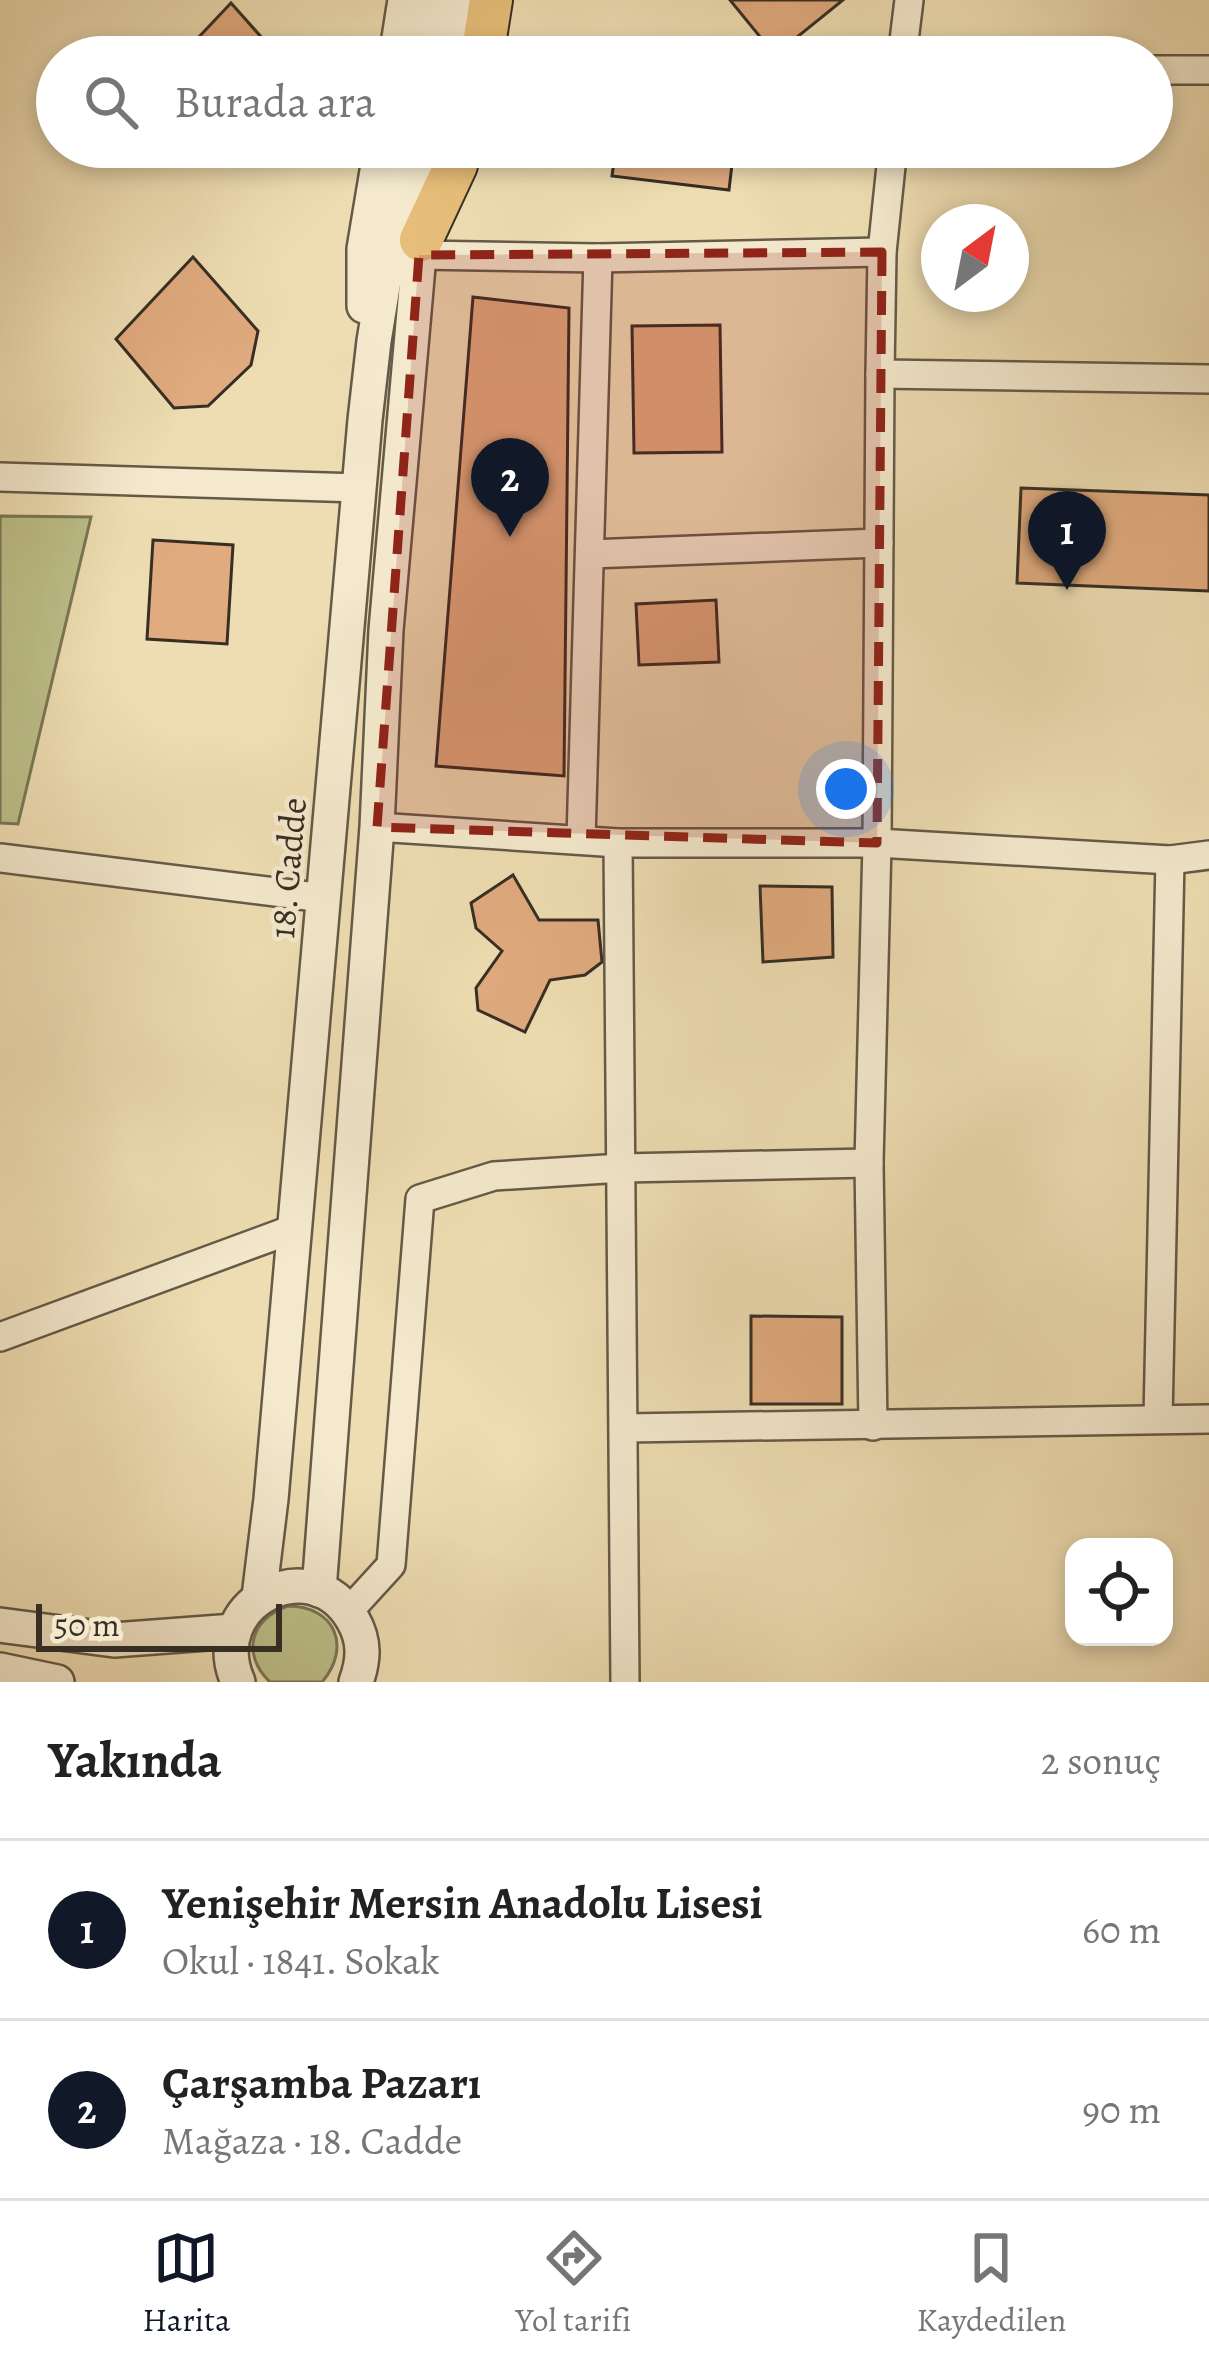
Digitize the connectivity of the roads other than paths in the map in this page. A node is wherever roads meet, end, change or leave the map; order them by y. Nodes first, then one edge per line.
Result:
1 (405, 0) edge
2 (433, 0) edge
3 (459, 0) edge
4 (491, 0) edge
5 (909, 0) edge
6 (399, 36) edge
7 (425, 36) edge
8 (452, 36) edge
9 (485, 36) edge
10 (905, 36) edge
11 (1173, 70) edge
12 (1209, 70) edge
13 (378, 168) edge
14 (403, 168) edge
15 (429, 168) edge
16 (455, 168) edge
17 (890, 168) edge
18 (420, 247) junction
19 (882, 252) junction
20 (598, 258) junction
21 (880, 374) junction
22 (1209, 379) edge
23 (365, 420) junction
24 (0, 477) edge
25 (359, 488) junction
26 (879, 543) junction
27 (590, 554) junction
28 (377, 827) junction
29 (581, 839) junction
30 (618, 843) junction
31 (877, 843) junction
32 (1209, 855) edge
33 (0, 858) edge
34 (1170, 860) junction
35 (324, 898) junction
36 (869, 1163) junction
37 (622, 1168) junction
38 (296, 1228) junction
39 (0, 1337) edge
40 (1209, 1419) edge
41 (1158, 1420) junction
42 (873, 1426) junction
43 (625, 1428) junction
44 (319, 1590) junction
45 (259, 1598) junction
46 (349, 1611) junction
47 (0, 1625) edge
48 (234, 1630) junction
49 (0, 1670) edge
50 (57, 1682) edge
51 (238, 1682) edge
52 (356, 1682) edge
53 (625, 1682) edge

1 - 6 street
2 - 7 street
3 - 8 street
4 - 9 main road
5 - 10 street
11 - 12 street
13 - 23 street
14 - 23 street, 18. Cadde
15 - 18 street
16 - 18 main road
17 - 19 street
18 - 20 street
18 - 28 street
19 - 20 street
19 - 21 street
20 - 27 street
21 - 22 street
21 - 26 street
23 - 25 street, 18. Cadde
24 - 25 street
25 - 35 street, 18. Cadde
26 - 27 street
26 - 31 street
27 - 29 street
28 - 29 street
28 - 44 street
29 - 30 street
30 - 31 street
30 - 37 street
31 - 34 street
31 - 36 street
32 - 34 street
33 - 35 street
34 - 41 street
35 - 38 street, 18. Cadde
36 - 37 street
36 - 42 street
37 - 43 street
37 - 46 street
38 - 39 street
38 - 45 street, 18. Cadde
40 - 41 street
41 - 42 street
42 - 43 street
43 - 53 street
44 - 45 street
44 - 46 street
45 - 48 street
46 - 52 street
47 - 48 street
48 - 51 street
49 - 50 street

